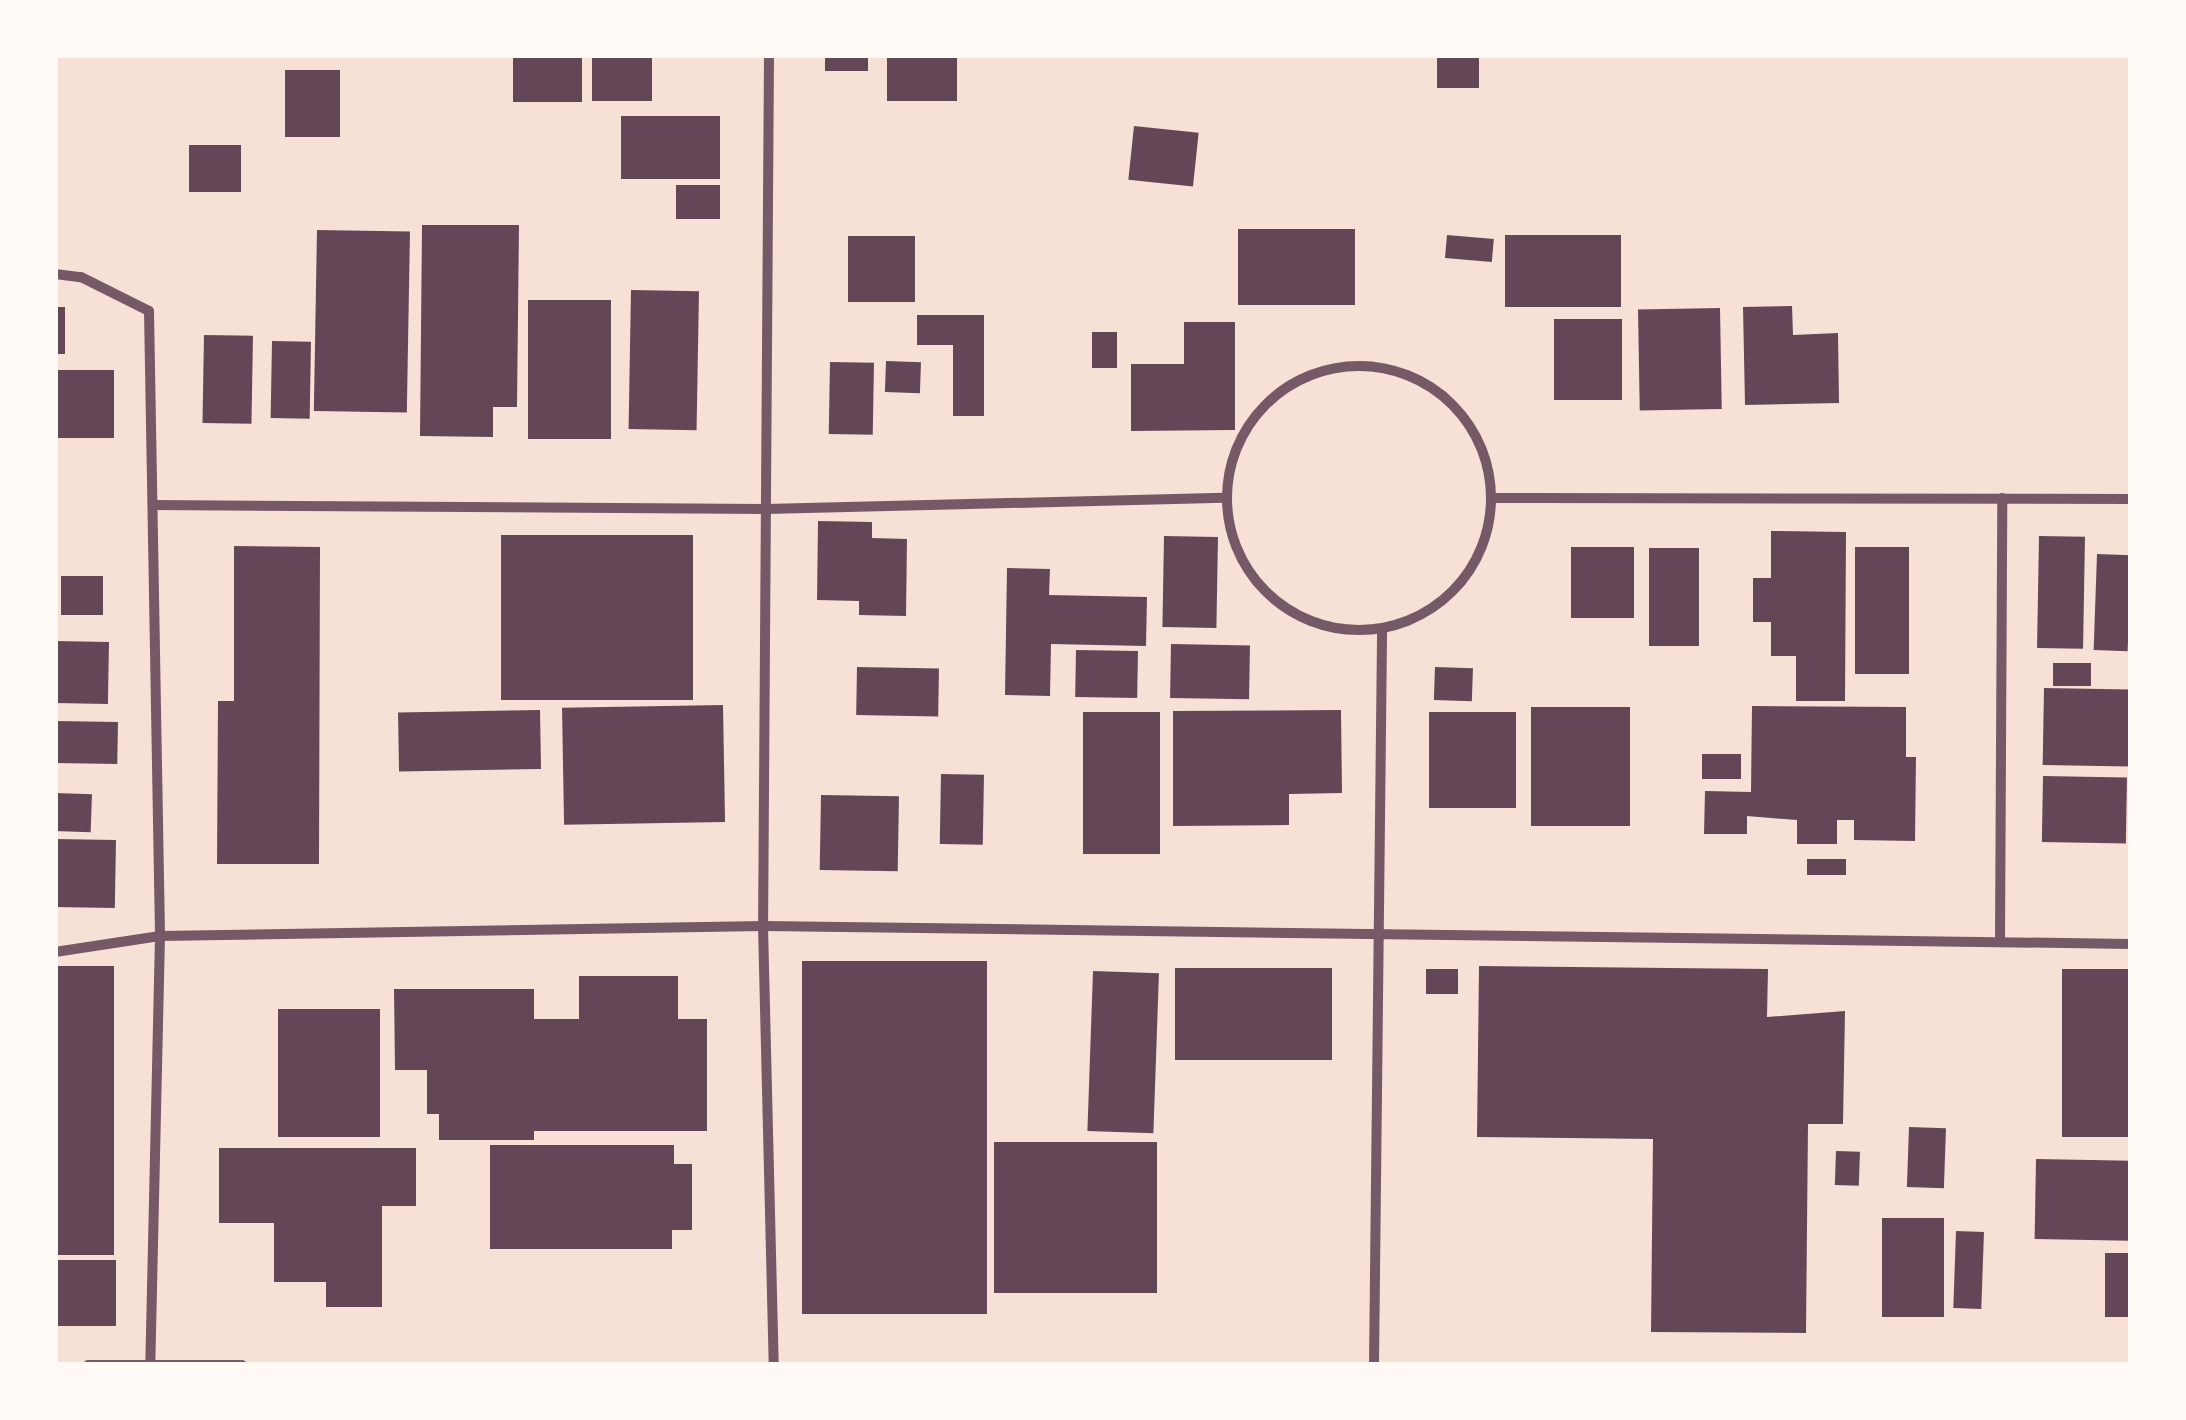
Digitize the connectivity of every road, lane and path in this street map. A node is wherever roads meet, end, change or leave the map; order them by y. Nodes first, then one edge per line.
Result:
1 (768, 55) edge
2 (55, 274) edge
3 (1224, 498) junction
4 (1496, 498) junction
5 (2002, 498) junction
6 (2131, 498) edge
7 (153, 505) junction
8 (766, 508) junction
9 (1382, 632) junction
10 (763, 926) junction
11 (1379, 934) junction
12 (160, 936) junction
13 (2000, 942) junction
14 (2131, 944) edge
15 (55, 952) edge
16 (150, 1364) edge
17 (88, 1365) edge
18 (242, 1365) edge
19 (774, 1365) edge
20 (1374, 1365) edge

1 - 8 street
2 - 7 street
3 - 4 street
3 - 8 street
3 - 9 street
4 - 5 street
4 - 9 street
5 - 6 street
5 - 13 street
7 - 8 street
7 - 12 street
8 - 10 street
9 - 11 street
10 - 11 street
10 - 12 street
10 - 19 street
11 - 13 street
11 - 20 street
12 - 15 street
12 - 16 street
13 - 14 street
16 - 17 street
16 - 18 street

